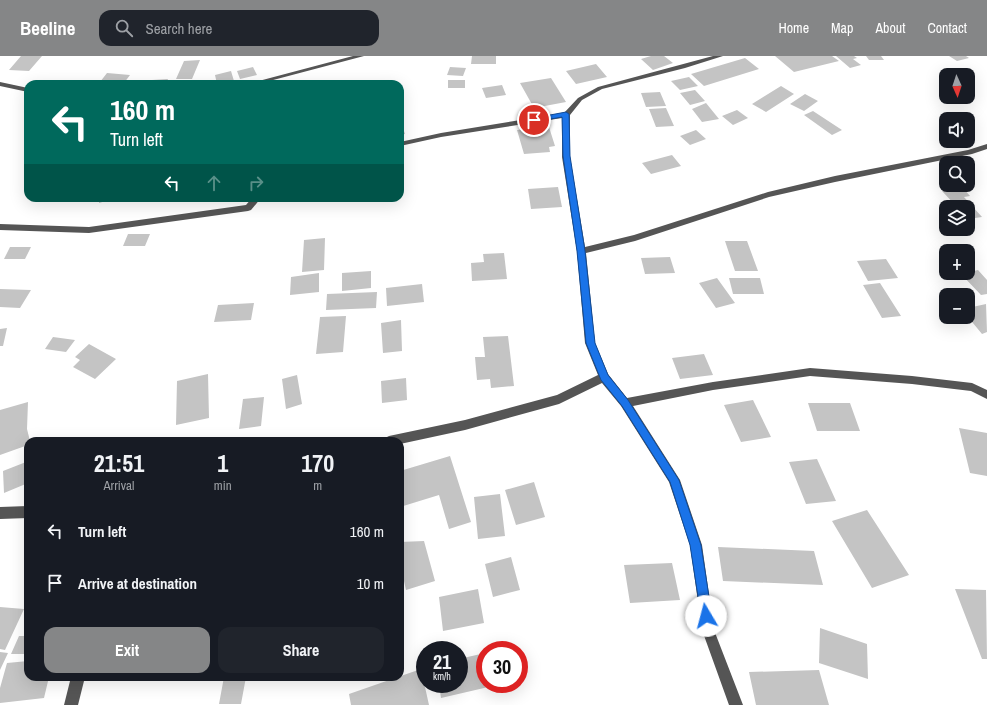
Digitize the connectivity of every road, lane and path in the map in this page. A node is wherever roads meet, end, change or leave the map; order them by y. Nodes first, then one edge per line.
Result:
1 (361, 56) edge
2 (720, 56) edge
3 (266, 80) edge
4 (0, 84) edge
5 (24, 89) edge
6 (566, 114) junction
7 (404, 143) edge
8 (987, 146) edge
9 (253, 202) edge
10 (0, 227) edge
11 (581, 251) junction
12 (604, 377) junction
13 (987, 395) edge
14 (625, 403) junction
15 (404, 438) edge
16 (24, 512) edge
17 (0, 513) edge
18 (77, 681) edge
19 (71, 705) edge
20 (736, 705) edge

1 - 3 street
2 - 6 street
4 - 5 street
6 - 7 street
6 - 11 street
8 - 11 street
9 - 10 street
11 - 12 street
12 - 14 street
12 - 15 street
13 - 14 street
14 - 20 street
16 - 17 street
18 - 19 street

